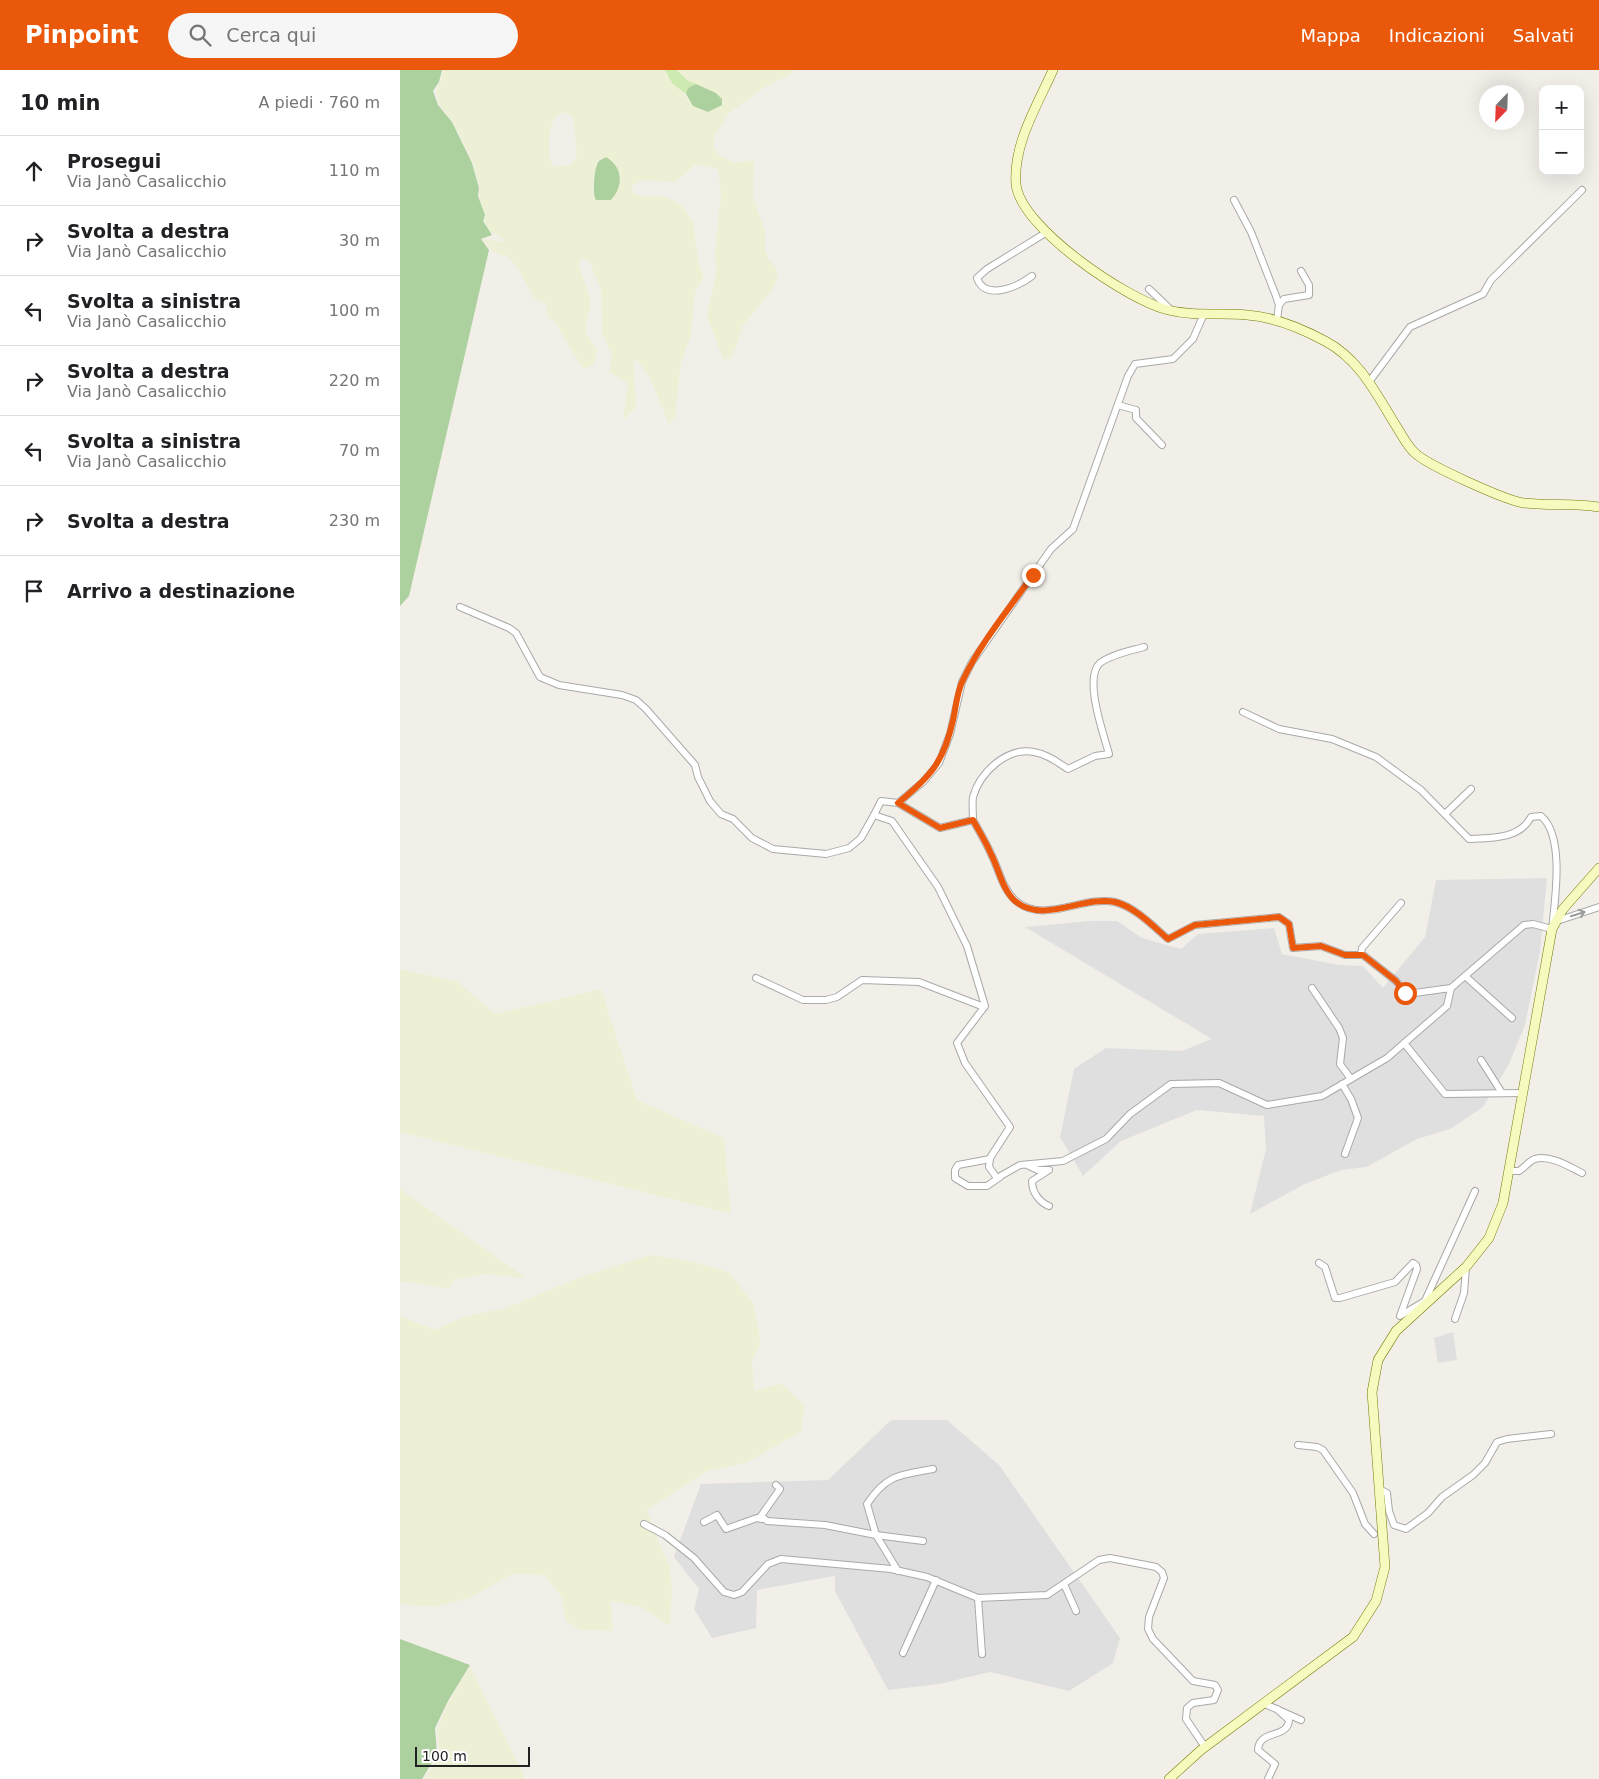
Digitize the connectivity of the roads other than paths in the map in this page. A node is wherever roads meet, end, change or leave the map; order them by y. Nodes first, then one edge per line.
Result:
1 (1052, 70) edge
2 (1582, 190) dead end
3 (1234, 200) dead end
4 (1047, 232) junction
5 (1301, 271) dead end
6 (1032, 276) dead end
7 (1149, 289) dead end
8 (1279, 305) junction
9 (1172, 311) junction
10 (1203, 316) junction
11 (1277, 320) junction
12 (1369, 382) junction
13 (1118, 405) junction
14 (1162, 445) dead end
15 (1599, 506) edge
16 (460, 607) dead end
17 (1144, 647) dead end
18 (1243, 712) dead end
19 (1471, 789) dead end
20 (898, 803) junction
21 (1445, 814) junction
22 (874, 815) junction
23 (973, 820) junction
24 (1599, 868) edge
25 (1401, 903) dead end
26 (1599, 907) edge
27 (1554, 925) junction
28 (1360, 955) junction
29 (1465, 976) junction
30 (756, 978) dead end
31 (1312, 988) dead end
32 (1451, 988) junction
33 (984, 1007) junction
34 (1512, 1018) dead end
35 (1404, 1043) junction
36 (1481, 1060) dead end
37 (1351, 1078) junction
38 (1342, 1084) junction
39 (1502, 1093) junction
40 (1522, 1093) junction
41 (1345, 1154) dead end
42 (990, 1159) junction
43 (1026, 1165) junction
44 (1509, 1171) junction
45 (1582, 1173) dead end
46 (1001, 1175) junction
47 (1475, 1191) dead end
48 (1050, 1206) dead end
49 (1319, 1263) dead end
50 (1466, 1267) junction
51 (1424, 1304) junction
52 (1455, 1319) dead end
53 (1551, 1434) dead end
54 (1298, 1445) dead end
55 (933, 1469) dead end
56 (776, 1484) dead end
57 (1380, 1489) junction
58 (762, 1519) junction
59 (704, 1522) dead end
60 (644, 1524) dead end
61 (1374, 1534) dead end
62 (876, 1535) junction
63 (924, 1541) dead end
64 (898, 1570) junction
65 (936, 1580) junction
66 (1064, 1584) junction
67 (978, 1598) junction
68 (1076, 1611) dead end
69 (903, 1654) dead end
70 (982, 1654) dead end
71 (1264, 1704) junction
72 (1277, 1709) junction
73 (1301, 1720) dead end
74 (1205, 1747) junction
75 (1169, 1779) edge
76 (1268, 1779) edge

1 - 4 main road
2 - 12 street
3 - 8 street
4 - 6 street
4 - 9 main road
5 - 8 street
7 - 9 street
8 - 11 street
9 - 10 main road
10 - 11 main road
10 - 13 street
11 - 12 main road
12 - 15 main road
13 - 14 street
13 - 20 street
16 - 22 street
17 - 23 street
18 - 21 street
19 - 21 street
20 - 22 street
20 - 23 street
21 - 27 street
22 - 33 street
23 - 28 street
24 - 27 main road
25 - 28 street
27 -> 26 street
27 - 29 street
27 - 40 main road
28 - 32 street
29 - 32 street
29 - 34 street
30 - 33 street
31 - 37 street
32 - 35 street
33 - 42 street
35 - 37 street
35 - 39 street
36 - 39 street
37 - 38 street
38 - 41 street
38 - 43 street
39 - 40 street
40 - 44 main road
42 - 46 street
42 - 46 street
43 - 46 street
43 - 48 street
44 - 45 street
44 - 50 main road
47 - 51 street
49 - 51 street
50 - 51 main road
50 - 52 street
51 - 57 main road
53 - 57 street
54 - 61 street
55 - 62 street
56 - 58 street
57 - 71 main road
58 - 59 street
58 - 62 street
60 - 64 street
62 - 63 street
62 - 64 street
64 - 65 street
65 - 67 street
65 - 69 street
66 - 67 street
66 - 68 street
66 - 74 street
67 - 70 street
71 - 72 street
71 - 74 main road
72 - 73 street
72 - 76 street
74 - 75 main road

